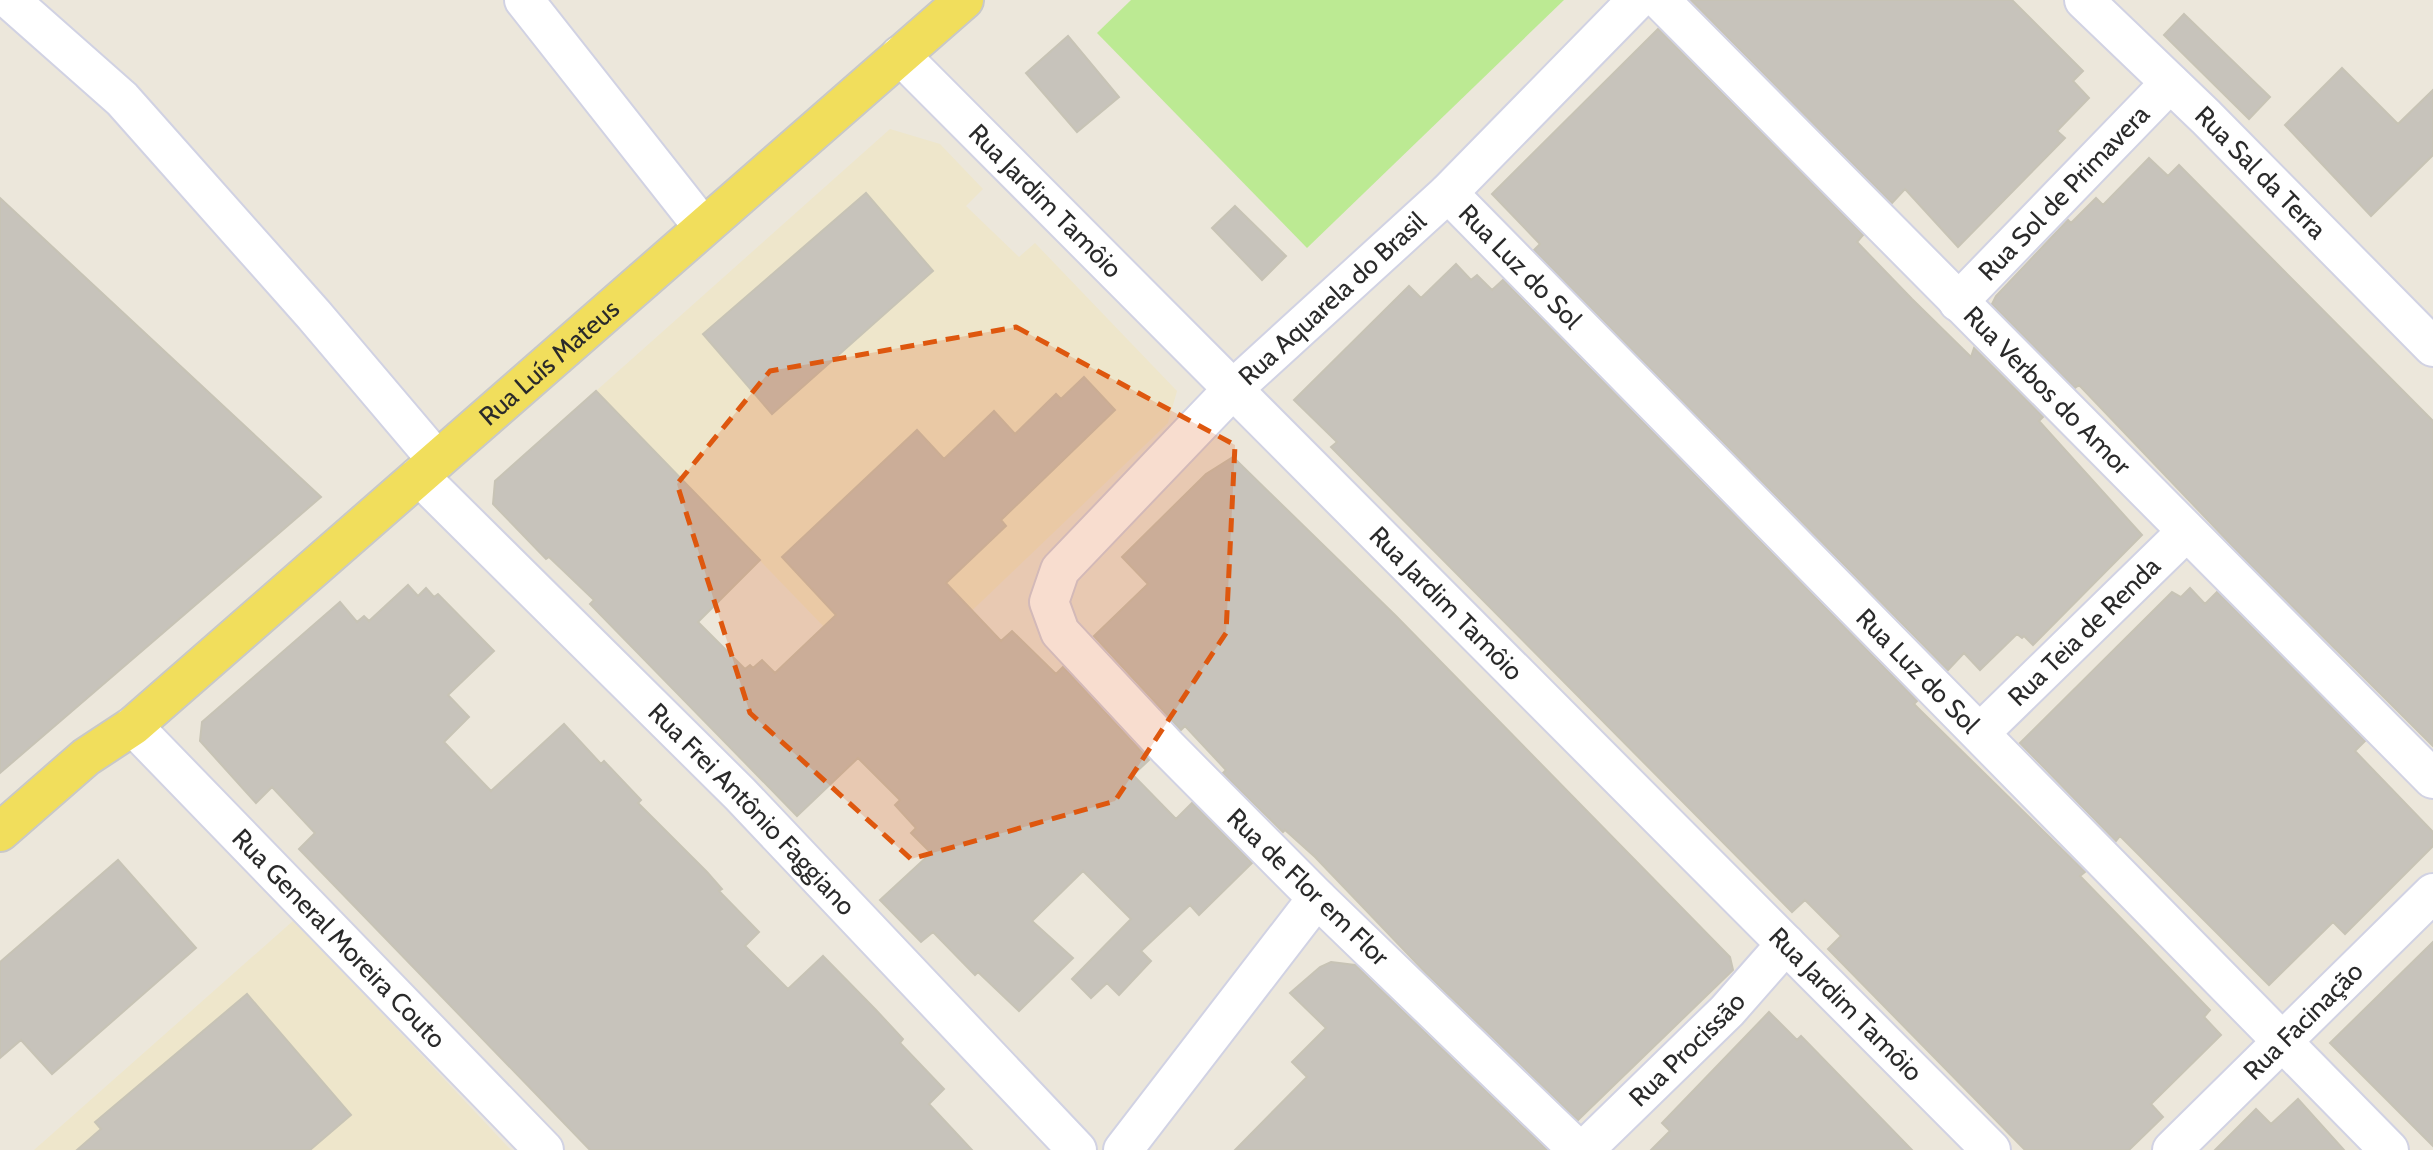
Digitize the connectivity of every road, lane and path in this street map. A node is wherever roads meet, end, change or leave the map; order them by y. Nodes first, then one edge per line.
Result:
1 (10, 0) edge
2 (524, 0) edge
3 (964, 0) edge
4 (1637, 0) edge
5 (1660, 0) edge
6 (2084, 0) edge
7 (900, 55) junction
8 (2170, 83) junction
9 (1448, 192) junction
10 (703, 228) junction
11 (1958, 302) junction
12 (2433, 347) edge
13 (1233, 389) junction
14 (428, 468) junction
15 (2186, 532) junction
16 (1052, 611) joint
17 (133, 726) junction
18 (1981, 732) junction
19 (2433, 779) edge
20 (0, 832) edge
21 (0, 861) edge
22 (2433, 893) edge
23 (1317, 898) junction
24 (1786, 944) junction
25 (2283, 1042) junction
26 (544, 1150) edge
27 (1077, 1150) edge
28 (1123, 1150) edge
29 (1578, 1150) edge
30 (1584, 1150) edge
31 (1991, 1150) edge
32 (2172, 1150) edge
33 (2389, 1150) edge

1 - 14 street, Rua Frei Antônio Faggiano
2 - 10 street
3 - 7 main road, Rua Luís Mateus
4 - 9 street, Rua Aquarela do Brasil
5 - 11 street, Rua Verbos do Amor
6 - 8 street, Rua Sal da Terra
7 - 10 main road, Rua Luís Mateus
7 - 13 street, Rua Jardim Tamôio
8 - 11 street, Rua Sol de Primavera
8 - 12 street, Rua Sal da Terra
9 - 13 street, Rua Aquarela do Brasil
9 - 18 street, Rua Luz do Sol
10 - 14 main road, Rua Luís Mateus
11 - 15 street, Rua Verbos do Amor
13 - 16 street, Rua Aquarela do Brasil
13 - 24 street, Rua Jardim Tamôio
14 - 17 main road, Rua Luís Mateus
14 - 27 street, Rua Frei Antônio Faggiano
15 - 18 street, Rua Teia de Renda
15 - 19 street, Rua Verbos do Amor
16 - 23 street, Rua de Flor em Flor
17 - 20 main road, Rua Luís Mateus
17 - 21 main road, Rua Luís Mateus
17 - 26 street, Rua General Moreira Couto
18 - 25 street, Rua Luz do Sol
22 - 25 street, Rua Facinação
23 - 28 street
23 - 29 street, Rua de Flor em Flor
24 - 30 street, Rua Procissão
24 - 31 street, Rua Jardim Tamôio
25 - 32 street, Rua Facinação
25 - 33 street, Rua Luz do Sol

